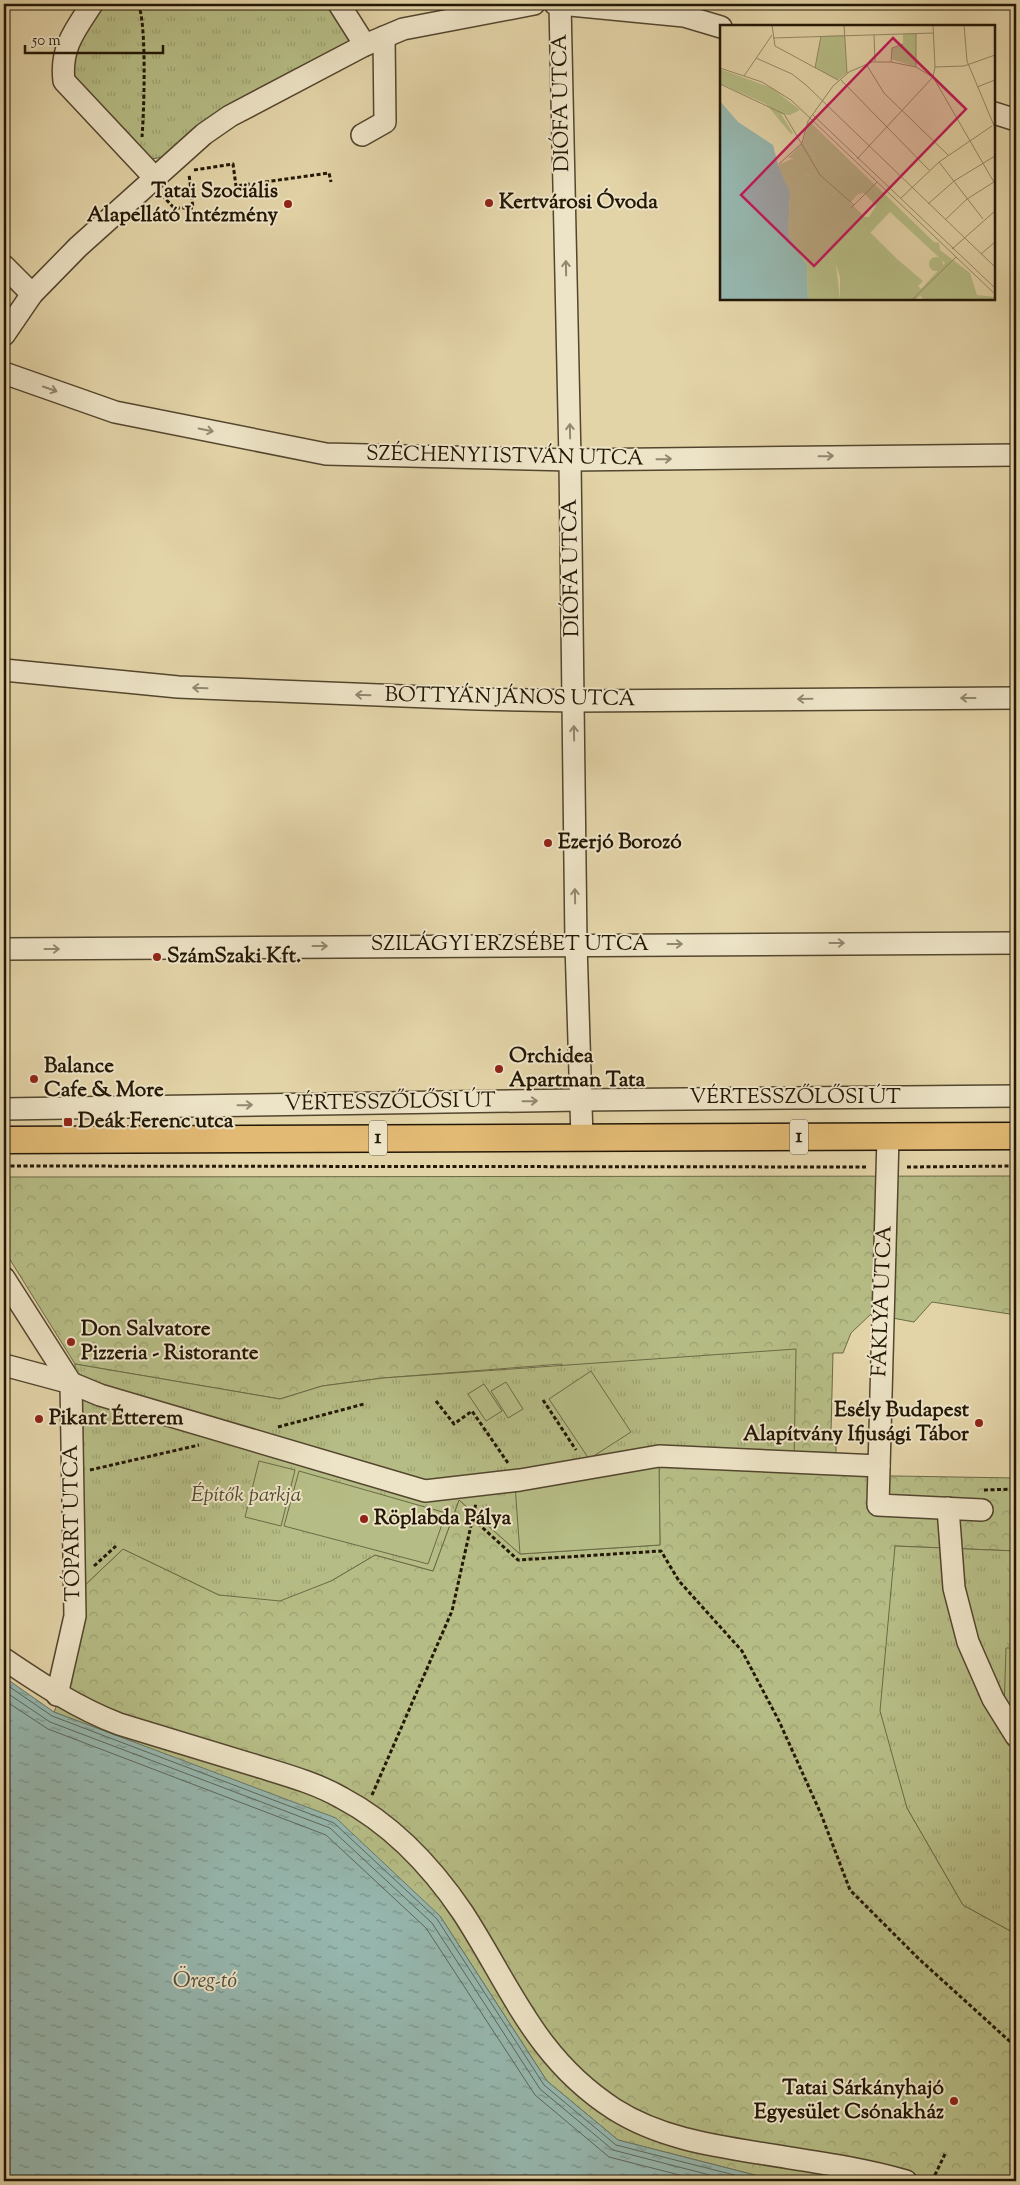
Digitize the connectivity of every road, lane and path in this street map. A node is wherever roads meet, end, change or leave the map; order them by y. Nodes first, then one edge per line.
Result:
1 (92, 4) edge
2 (138, 4) edge
3 (143, 4) edge
4 (338, 4) edge
5 (534, 4) edge
6 (554, 4) edge
7 (560, 4) edge
8 (142, 12) junction
9 (720, 27) edge
10 (374, 41) junction
11 (995, 112) edge
12 (1016, 120) edge
13 (362, 135) dead end
14 (140, 162) junction
15 (152, 179) junction
16 (331, 182) dead end
17 (4, 266) edge
18 (32, 294) junction
19 (4, 335) edge
20 (4, 373) edge
21 (1016, 455) edge
22 (570, 460) junction
23 (4, 670) edge
24 (1016, 698) edge
25 (574, 701) junction
26 (1016, 942) edge
27 (576, 944) junction
28 (4, 949) edge
29 (1016, 1096) edge
30 (580, 1100) junction
31 (4, 1109) edge
32 (1016, 1136) edge
33 (888, 1137) junction
34 (582, 1138) junction
35 (4, 1140) edge
36 (4, 1166) edge
37 (1016, 1166) edge
38 (887, 1167) junction
39 (4, 1278) edge
40 (4, 1365) edge
41 (70, 1383) junction
42 (543, 1400) dead end
43 (436, 1401) dead end
44 (879, 1466) junction
45 (587, 1468) junction
46 (520, 1480) junction
47 (480, 1486) junction
48 (948, 1508) junction
49 (982, 1510) dead end
50 (473, 1519) junction
51 (4, 1659) edge
52 (57, 1695) junction
53 (1016, 1736) edge
54 (365, 1812) junction
55 (1016, 2047) edge
56 (945, 2154) dead end
57 (906, 2181) edge
58 (932, 2181) edge

1 - 14 street
2 - 8 path
3 - 8 path
4 - 10 street
5 - 10 street
6 - 7 street, DIÓFA UTCA
7 - 9 street
22 -> 7 street, DIÓFA UTCA
8 - 14 path
10 - 13 street
10 - 15 street
11 - 12 street
14 - 15 street
15 - 16 path
15 - 18 street
17 - 18 street
18 - 19 street
20 -> 22 street, SZÉCHENYI ISTVÁN UTCA
22 -> 21 street, SZÉCHENYI ISTVÁN UTCA
22 - 25 street, DIÓFA UTCA
25 -> 23 street, BOTTYÁN JÁNOS UTCA
24 -> 25 street, BOTTYÁN JÁNOS UTCA
27 -> 25 street, DIÓFA UTCA
27 -> 26 street, SZILÁGYI ERZSÉBET UTCA
28 -> 27 street, SZILÁGYI ERZSÉBET UTCA
27 - 30 street, DIÓFA UTCA
29 - 30 street, VÉRTESSZŐLŐSI ÚT
31 -> 30 street, VÉRTESSZŐLŐSI ÚT
30 - 34 street, DIÓFA UTCA
32 - 33 main road, VÉRTESSZŐLŐSI ÚT / 1
33 - 34 main road, VÉRTESSZŐLŐSI ÚT / 1
33 - 38 street, FÁKLYA UTCA
34 - 35 main road, VÉRTESSZŐLŐSI ÚT / 1
36 - 38 path
37 - 38 path
38 - 44 street, FÁKLYA UTCA
39 - 41 street
40 - 41 street
41 - 47 street
41 - 52 street, TÓPART UTCA
42 - 45 path
43 - 46 path
44 - 45 street
44 - 48 street, FÁKLYA UTCA
45 - 46 street
46 - 47 street
47 - 50 path
48 - 49 street
48 - 53 street
50 - 54 path
50 - 55 path
51 - 52 street
52 - 54 street
54 - 57 street
56 - 58 path

